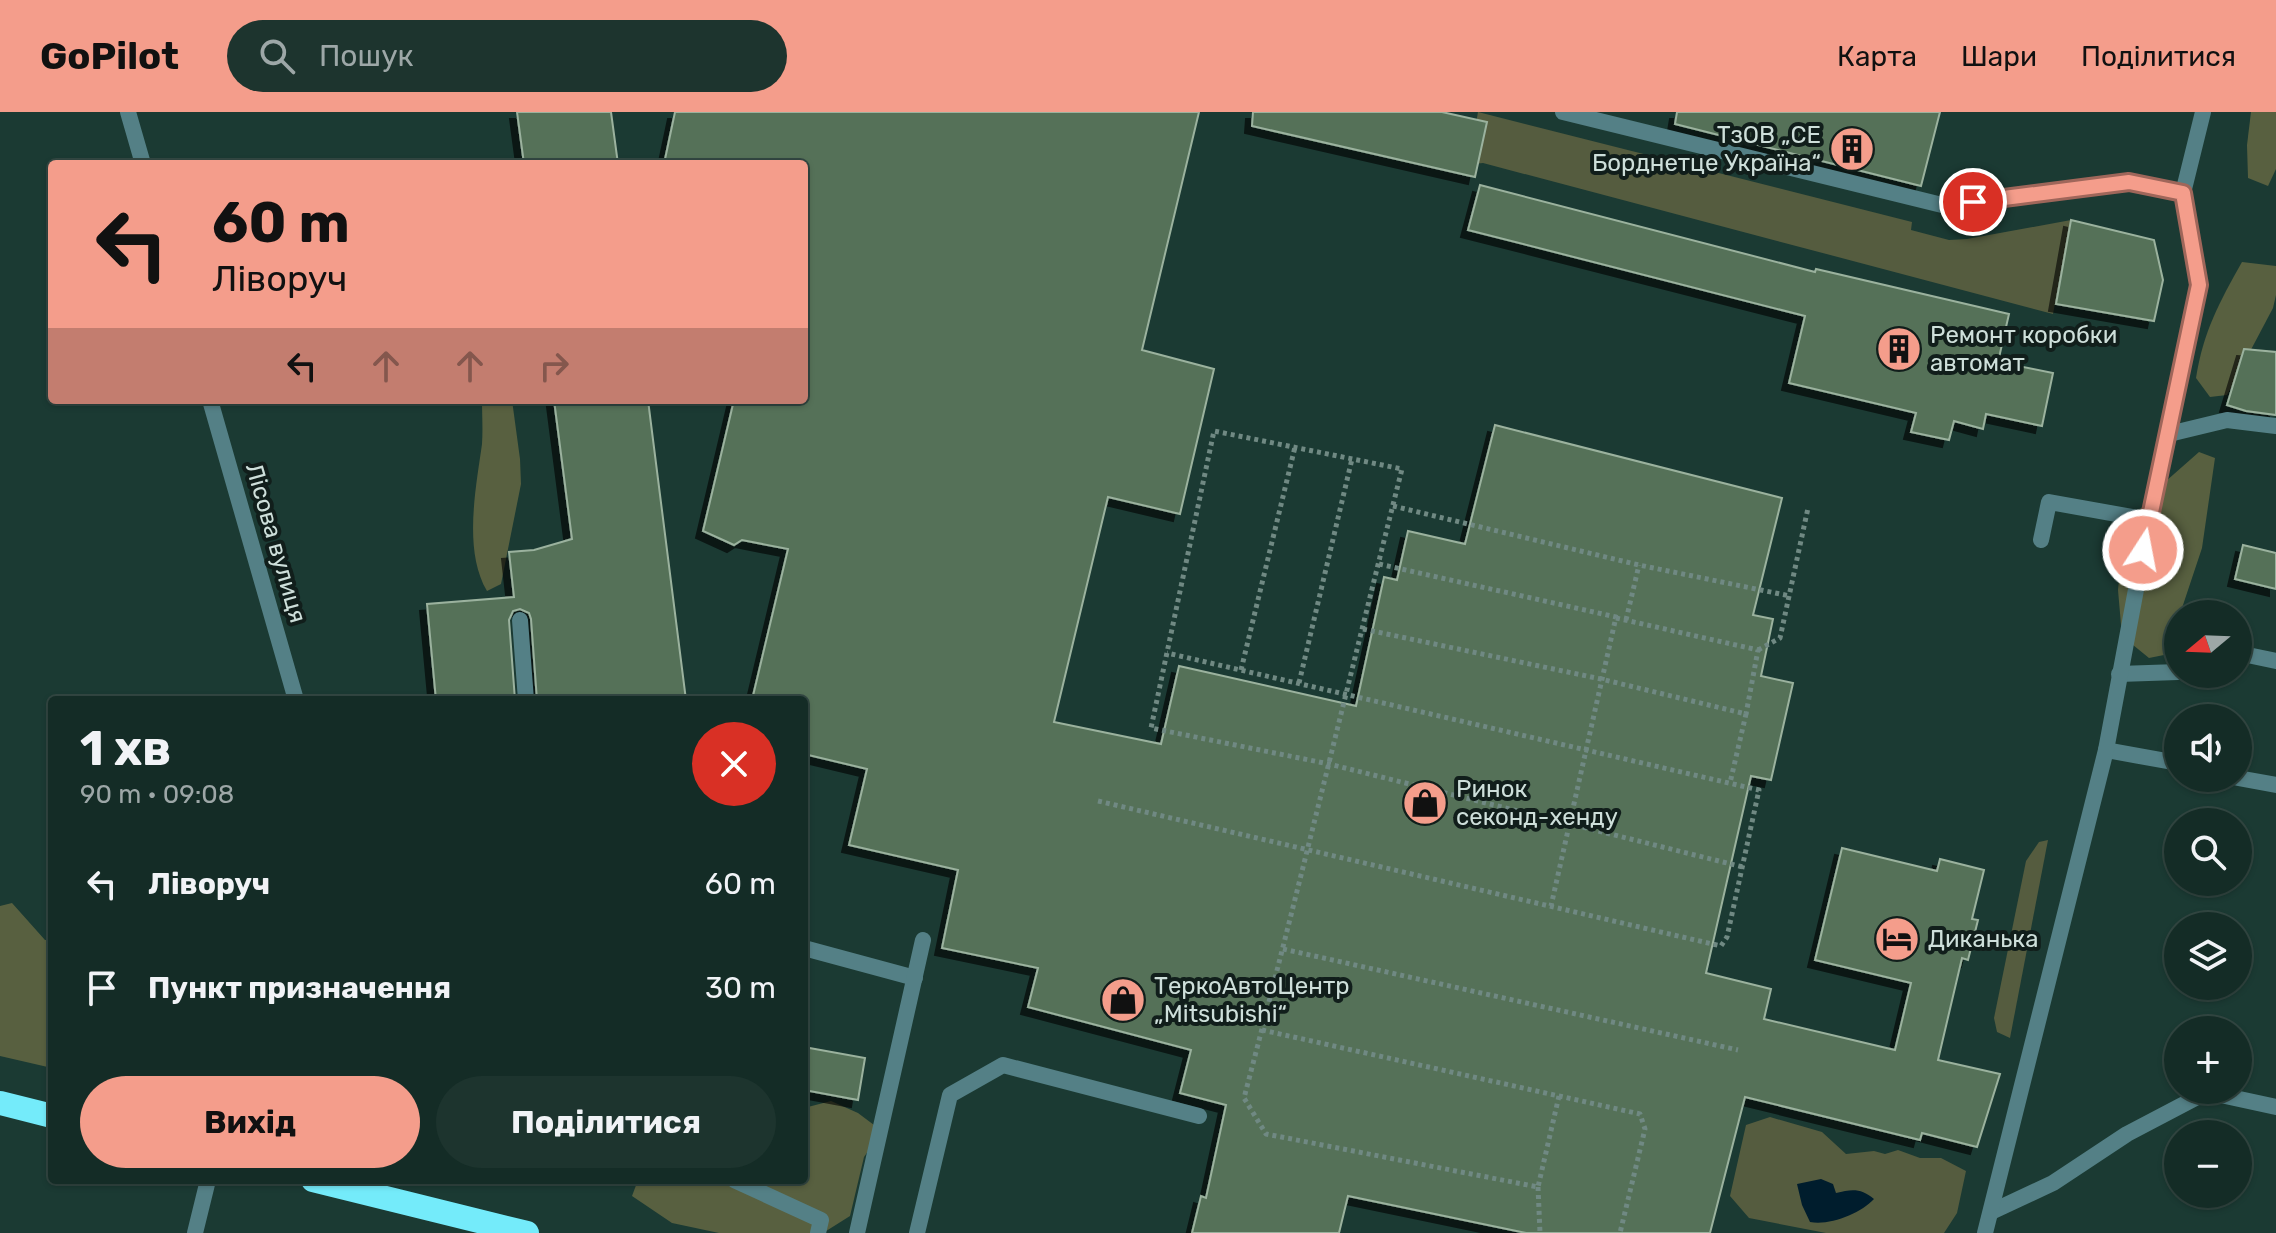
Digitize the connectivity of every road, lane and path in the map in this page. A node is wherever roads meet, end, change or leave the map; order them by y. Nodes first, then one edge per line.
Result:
1 (128, 112) edge
2 (1563, 112) edge
3 (2203, 112) edge
4 (142, 160) edge
5 (2183, 193) junction
6 (211, 404) edge
7 (2276, 426) edge
8 (2169, 434) junction
9 (1295, 447) junction
10 (1352, 459) junction
11 (1393, 506) junction
12 (1808, 508) dead end
13 (2149, 520) junction
14 (2041, 540) dead end
15 (1379, 564) junction
16 (1639, 565) junction
17 (1790, 596) junction
18 (1616, 617) junction
19 (520, 620) dead end
20 (1626, 620) junction
21 (1363, 629) junction
22 (1758, 650) junction
23 (1167, 653) junction
24 (2252, 656) edge
25 (2276, 661) edge
26 (1241, 670) junction
27 (2164, 672) edge
28 (2119, 674) junction
29 (1601, 679) junction
30 (1299, 683) junction
31 (1347, 693) junction
32 (295, 696) edge
33 (526, 696) edge
34 (1746, 714) junction
35 (1584, 750) junction
36 (2106, 750) junction
37 (2164, 760) edge
38 (1329, 764) junction
39 (2252, 781) edge
40 (1730, 783) junction
41 (2276, 785) edge
42 (1098, 801) dead end
43 (1569, 824) junction
44 (1308, 849) junction
45 (1743, 867) junction
46 (1551, 906) junction
47 (923, 940) dead end
48 (808, 949) edge
49 (1283, 949) junction
50 (915, 978) junction
51 (1262, 1030) junction
52 (1738, 1050) dead end
53 (1559, 1096) junction
54 (0, 1103) edge
55 (2276, 1107) edge
56 (48, 1115) edge
57 (1199, 1116) dead end
58 (207, 1184) edge
59 (329, 1184) edge
60 (743, 1184) edge
61 (1538, 1187) junction
62 (1991, 1212) junction
63 (195, 1233) edge
64 (527, 1233) edge
65 (818, 1233) edge
66 (857, 1233) edge
67 (917, 1233) edge
68 (1540, 1233) edge
69 (1620, 1233) edge
70 (1985, 1233) edge

1 - 4 street
2 - 5 street
3 - 5 street
5 - 8 street
6 - 32 street, Лісова вулиця
7 - 8 street
8 - 13 street
9 - 10 path
9 - 23 path
9 - 26 path
10 - 11 path
10 - 30 path
11 - 15 path
11 - 16 path
12 - 17 path
13 - 14 street
13 - 28 street
15 - 18 path
15 - 21 path
16 - 17 path
16 - 20 path
17 - 22 path
18 - 20 path
18 - 29 path
19 - 33 street
20 - 22 path
21 - 29 path
21 - 31 path
22 - 34 path
23 - 26 path
23 - 38 path
24 - 25 street
26 - 30 path
27 - 28 street
28 - 36 street
29 - 34 path
29 - 35 path
30 - 31 path
31 - 35 path
31 - 38 path
34 - 40 path
35 - 40 path
35 - 43 path
36 - 37 street
36 - 62 street
38 - 43 path
38 - 44 path
39 - 41 street
40 - 45 path
42 - 44 path
43 - 45 path
43 - 46 path
44 - 46 path
44 - 49 path
45 - 46 path
47 - 50 street
48 - 50 street
49 - 51 path
49 - 52 path
50 - 66 street
51 - 53 path
51 - 61 path
53 - 61 path
53 - 69 path
54 - 56 highway
55 - 62 street
57 - 67 street
58 - 63 street
59 - 64 highway
60 - 65 street
61 - 68 path
62 - 70 street

